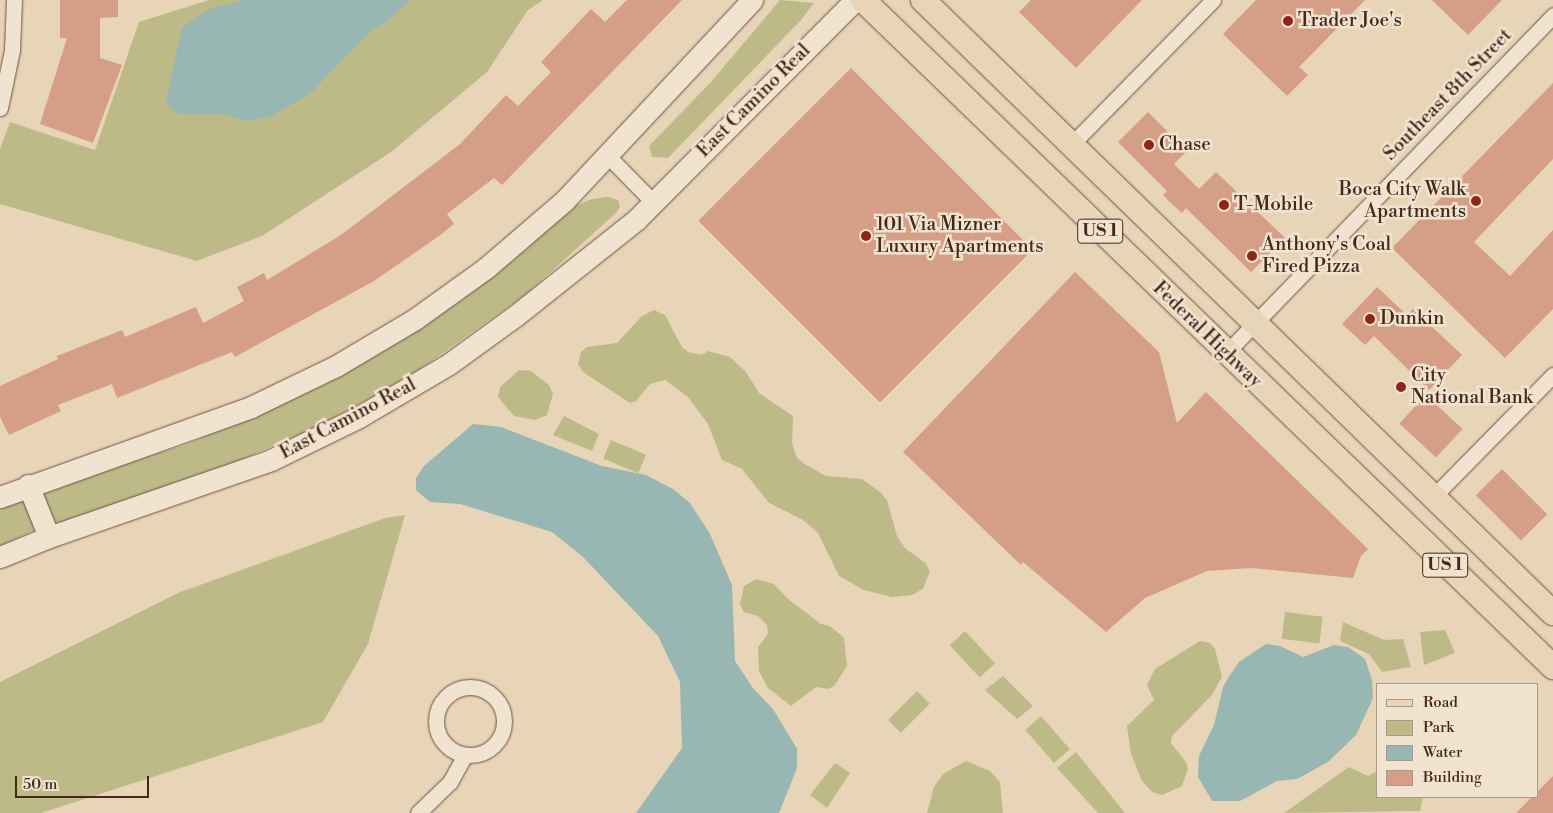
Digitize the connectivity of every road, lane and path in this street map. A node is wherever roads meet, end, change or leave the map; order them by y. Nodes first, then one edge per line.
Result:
1 (14, 0) edge
2 (752, 0) edge
3 (855, 0) edge
4 (863, 0) edge
5 (923, 0) edge
6 (1213, 0) edge
7 (1553, 15) edge
8 (0, 108) edge
9 (1071, 145) junction
10 (608, 156) junction
11 (654, 203) junction
12 (1255, 324) junction
13 (1225, 354) junction
14 (1553, 375) edge
15 (28, 485) junction
16 (1434, 496) junction
17 (0, 497) edge
18 (49, 537) junction
19 (0, 558) edge
20 (1553, 613) edge
21 (1553, 667) edge
22 (465, 755) junction
23 (418, 813) edge

1 - 8 street
2 - 10 street
3 - 11 street, East Camino Real
4 - 13 main road, Federal Highway / US 1
5 - 9 main road, US 1
6 - 9 street
7 - 12 street, Southeast 8th Street
9 - 12 main road, US 1
10 - 11 street
10 - 15 street
11 - 18 street, East Camino Real
12 - 13 street, Southeast 8th Street
12 - 16 main road, US 1
13 - 21 main road, Federal Highway / US 1
14 - 16 street
15 - 17 street
15 - 18 street
16 - 20 main road, US 1
18 - 19 street, East Camino Real
22 - 22 street
22 - 23 street

